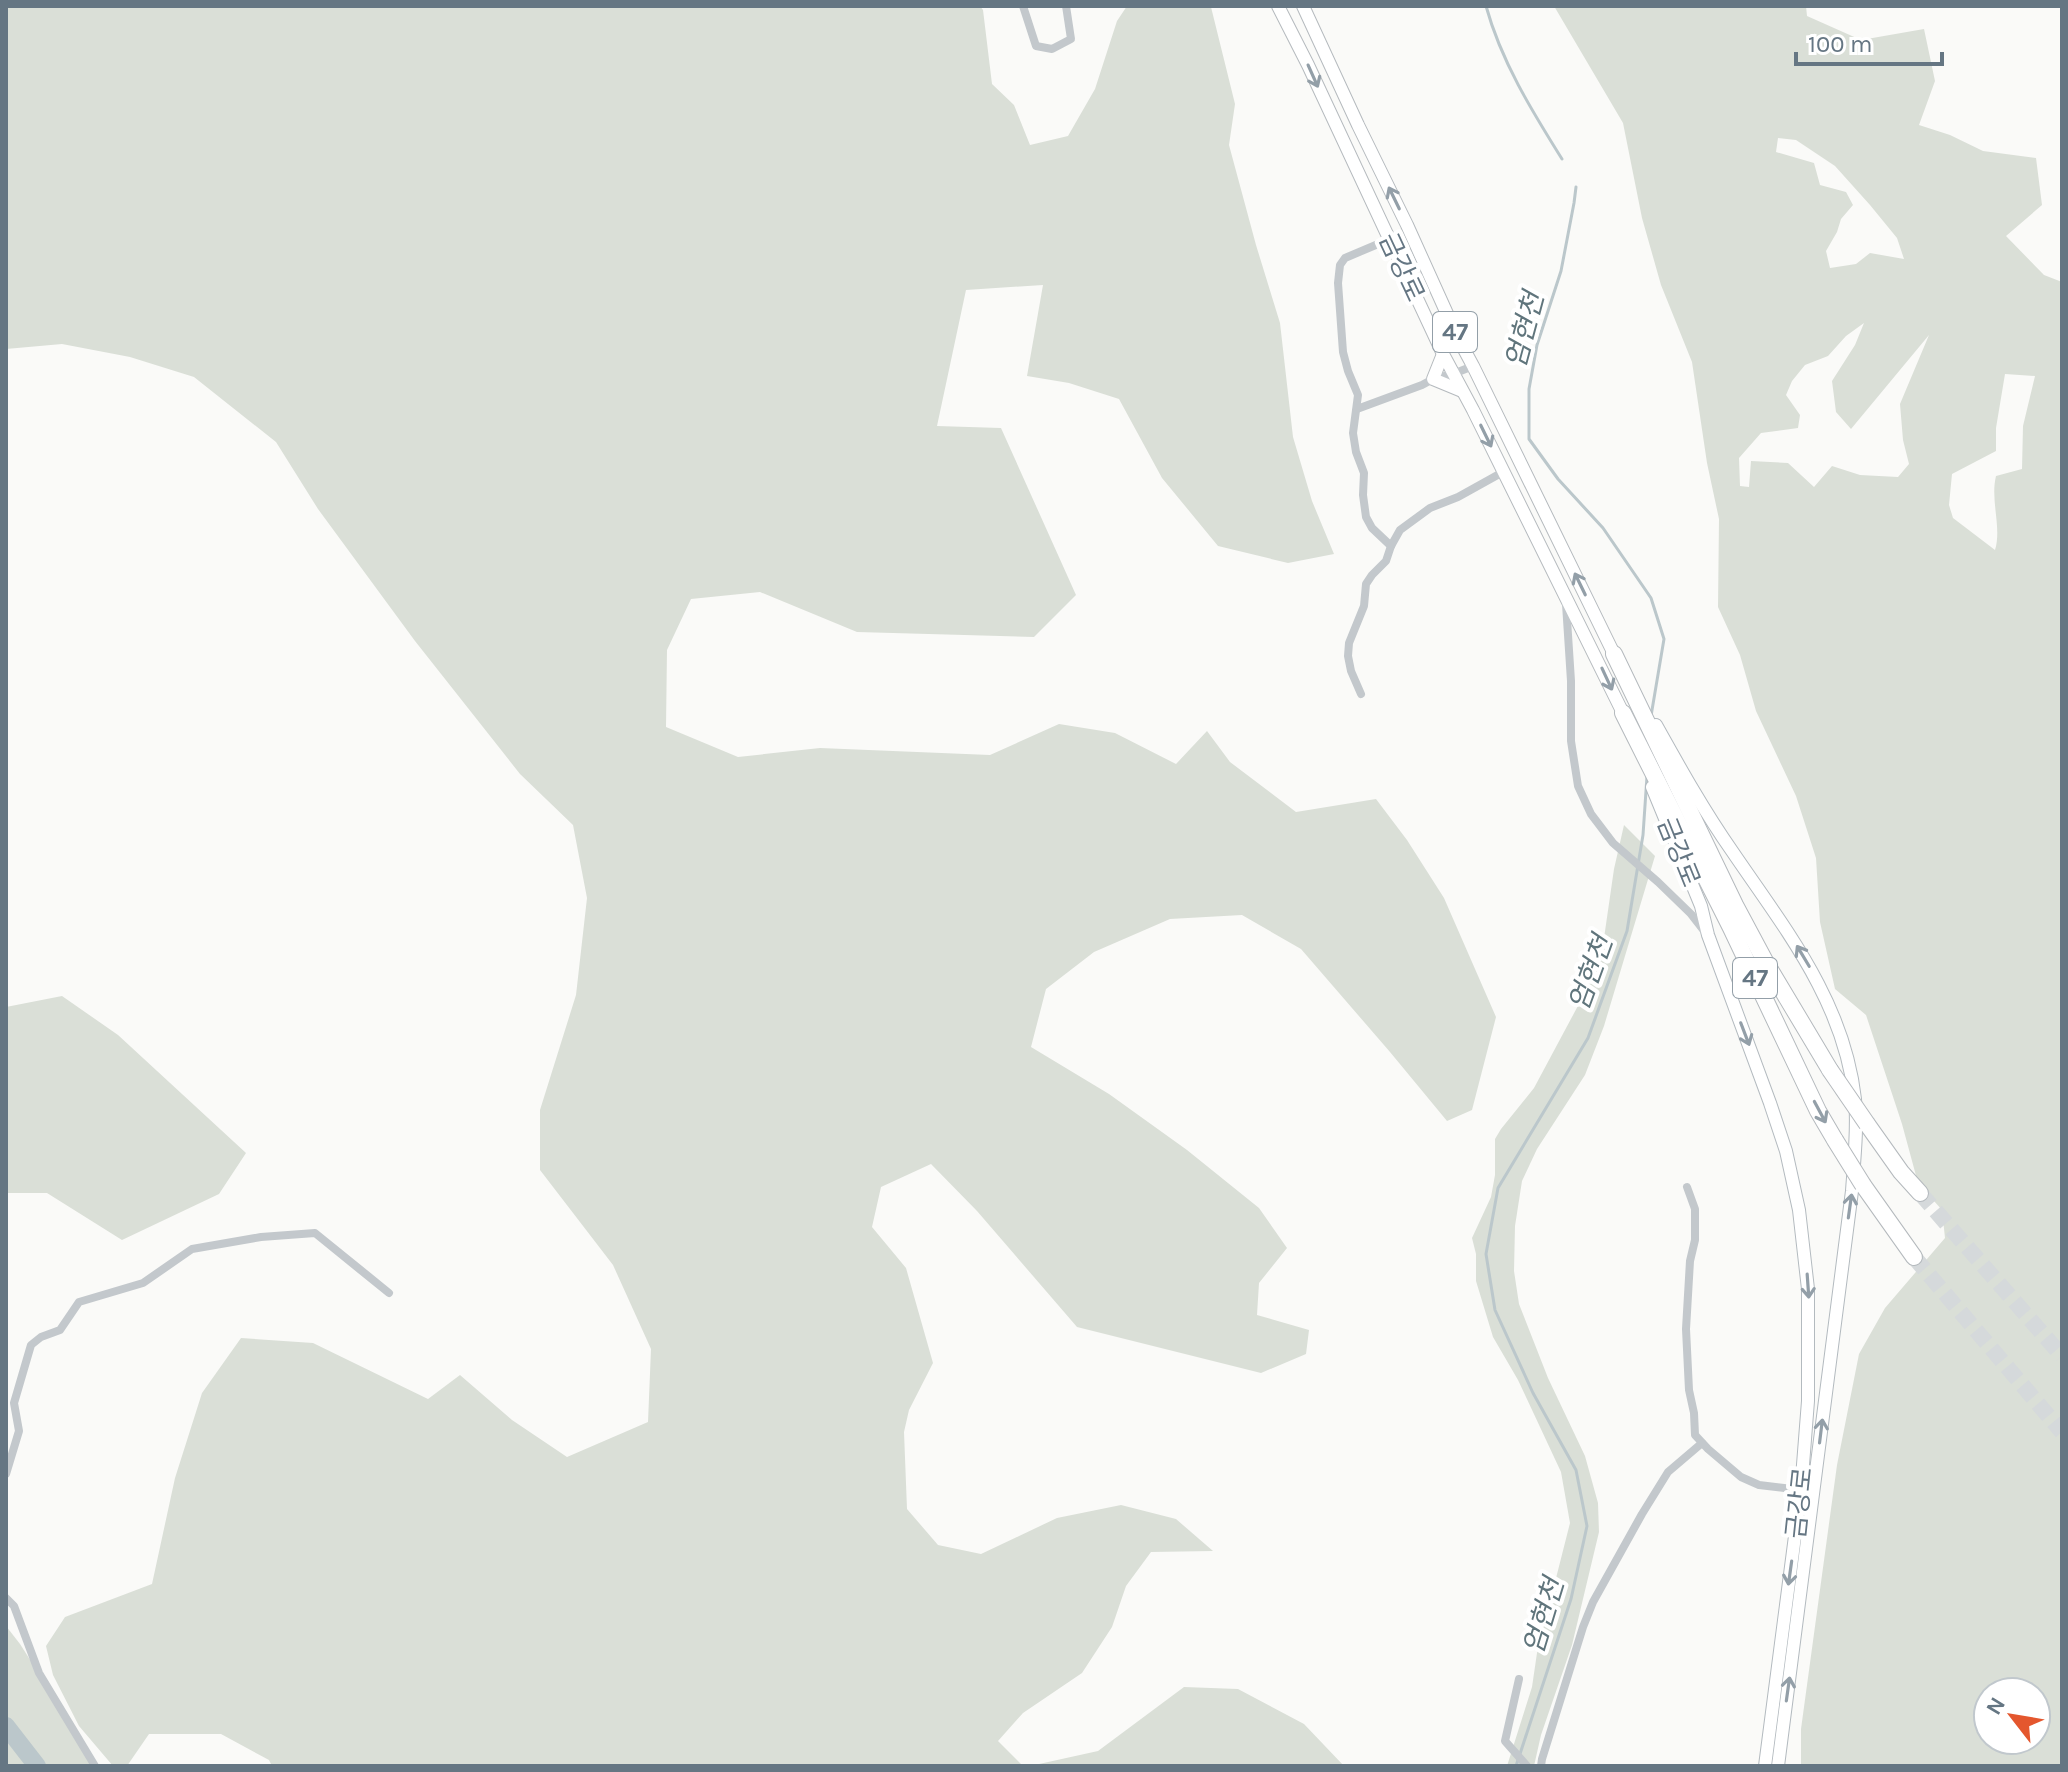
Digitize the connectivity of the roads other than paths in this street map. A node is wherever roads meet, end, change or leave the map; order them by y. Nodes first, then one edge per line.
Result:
1 (1023, 6) edge
2 (1066, 6) edge
3 (1278, 6) edge
4 (1303, 6) edge
5 (1390, 239) junction
6 (1443, 354) junction
7 (1473, 366) junction
8 (1453, 374) junction
9 (1433, 379) junction
10 (1462, 391) junction
11 (1357, 409) junction
12 (1503, 472) junction
13 (1391, 546) junction
14 (1565, 595) junction
15 (1620, 663) joint
16 (1361, 694) dead end
17 (1623, 713) joint
18 (1676, 772) junction
19 (1672, 822) junction
20 (1708, 935) junction
21 (1687, 1187) dead end
22 (1920, 1193) tunnel mouth
23 (1914, 1257) tunnel mouth
24 (389, 1293) dead end
25 (1702, 1443) junction
26 (6, 1474) edge
27 (1801, 1490) junction
28 (6, 1598) edge
29 (1519, 1679) dead end
30 (95, 1766) edge
31 (1527, 1766) edge
32 (1541, 1766) edge
33 (1765, 1766) edge
34 (1778, 1766) edge

1 - 2 street
3 -> 5 main road, 금강로 / 47
7 -> 4 main road, 금강로 / 47
5 - 6 main road, 금강로 / 47
5 - 11 street
6 - 8 main road, 금강로 / 47
6 - 9 main road
7 - 8 street
15 -> 7 main road, 금강로 / 47
8 - 9 street
8 - 10 main road, 금강로 / 47
9 - 10 main road
9 - 11 street
10 -> 12 main road, 금강로 / 47
11 - 13 street
12 - 13 street
12 - 14 main road, 금강로 / 47
13 - 16 street
14 -> 17 main road, 금강로 / 47
14 - 20 street
15 - 18 highway, 47
17 - 19 highway, 47
18 - 22 highway, 47, bridge
34 -> 18 main road, 금강로
19 - 20 main road, 금강로
19 -> 23 highway, 47, bridge
20 -> 27 main road, 금강로
21 - 25 street
24 - 26 street
25 - 27 street
25 - 32 street
27 -> 33 main road, 금강로
28 - 30 street
29 - 31 street

